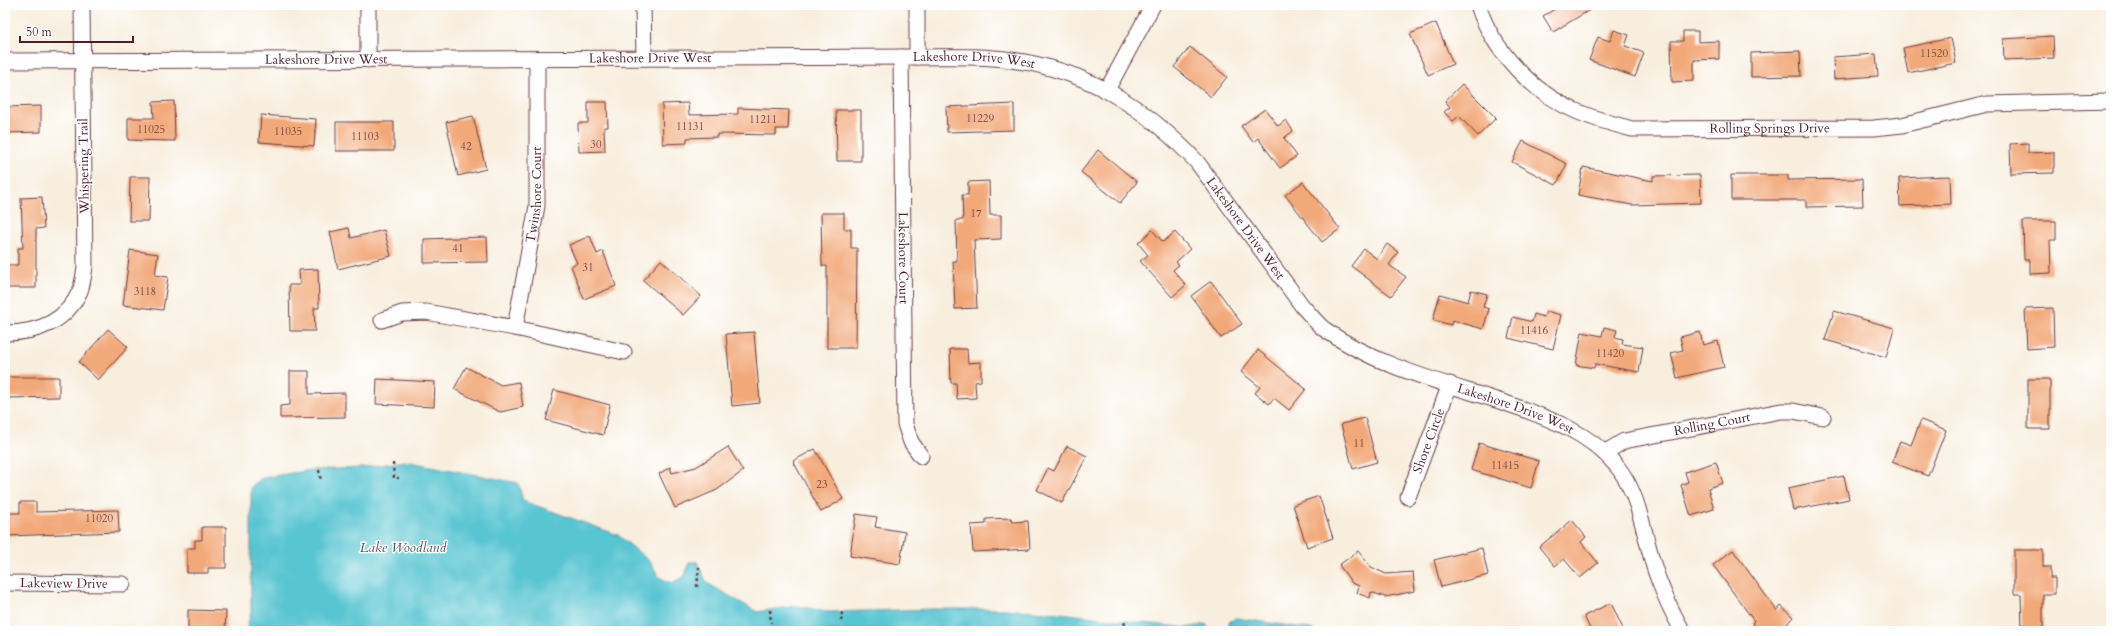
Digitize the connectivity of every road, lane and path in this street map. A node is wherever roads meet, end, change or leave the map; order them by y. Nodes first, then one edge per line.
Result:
1 (82, 5) edge
2 (368, 5) edge
3 (643, 5) edge
4 (917, 5) edge
5 (1153, 5) edge
6 (1478, 5) edge
7 (917, 56) junction
8 (901, 57) junction
9 (644, 58) junction
10 (537, 59) junction
11 (368, 60) junction
12 (5, 61) edge
13 (83, 61) junction
14 (1107, 90) junction
15 (2111, 101) edge
16 (382, 320) dead end
17 (515, 328) junction
18 (5, 333) edge
19 (624, 352) dead end
20 (1450, 384) junction
21 (1823, 417) dead end
22 (1604, 453) junction
23 (921, 456) dead end
24 (394, 463) dead end
25 (319, 470) dead end
26 (399, 478) dead end
27 (321, 480) dead end
28 (1408, 497) dead end
29 (699, 567) dead end
30 (5, 583) edge
31 (123, 584) dead end
32 (697, 588) dead end
33 (770, 610) dead end
34 (842, 612) dead end
35 (841, 621) dead end
36 (1125, 622) dead end
37 (771, 623) dead end
38 (1124, 631) edge
39 (1682, 631) edge

1 - 13 street, Whispering Trail
2 - 11 street
3 - 9 street
4 - 7 street
5 - 14 street
6 - 15 street, Rolling Springs Drive
7 - 8 street, Lakeshore Drive West
7 - 14 street, Lakeshore Drive West
8 - 9 street, Lakeshore Drive West
8 - 23 street, Lakeshore Court
9 - 10 street, Lakeshore Drive West
10 - 11 street, Lakeshore Drive West
10 - 17 street, Twinshore Court
11 - 13 street, Lakeshore Drive West
12 - 13 street, Lakeshore Drive West
13 - 18 street, Whispering Trail
14 - 20 street, Lakeshore Drive West
16 - 17 street
17 - 19 street
20 - 22 street, Lakeshore Drive West
20 - 28 street, Shore Circle
21 - 22 street, Rolling Court
22 - 39 street, Lakeshore Drive West
24 - 26 path
25 - 27 path
29 - 32 path
30 - 31 street, Lakeview Drive
33 - 37 path
34 - 35 path
36 - 38 path

